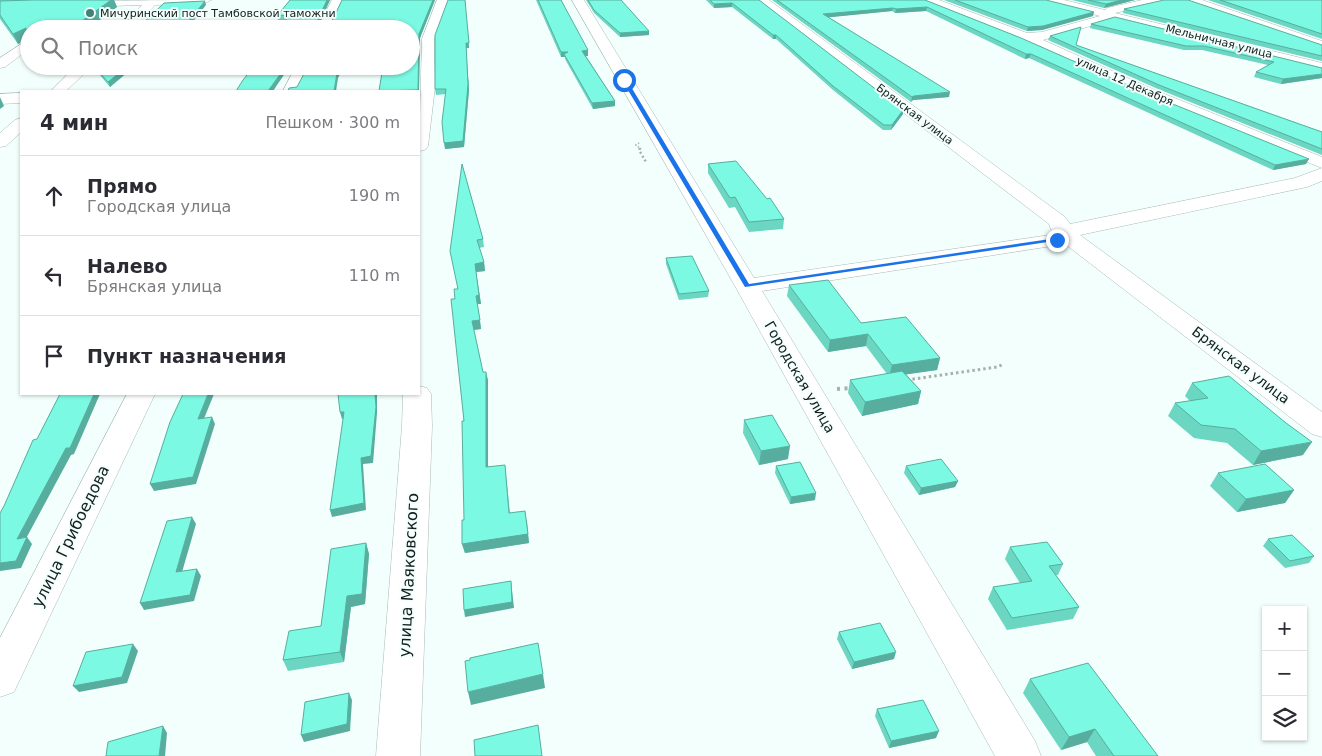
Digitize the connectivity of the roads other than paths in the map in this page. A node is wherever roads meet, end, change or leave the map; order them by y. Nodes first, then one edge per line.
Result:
1 (205, 0) edge
2 (338, 0) edge
3 (444, 0) edge
4 (578, 0) edge
5 (762, 0) edge
6 (929, 0) edge
7 (1050, 0) edge
8 (1158, 0) edge
9 (1191, 0) edge
10 (152, 1) edge
11 (65, 4) edge
12 (1101, 12) junction
13 (1116, 16) junction
14 (134, 20) edge
15 (328, 20) edge
16 (1262, 24) junction
17 (1237, 28) edge
18 (1223, 31) edge
19 (1199, 36) junction
20 (20, 37) edge
21 (1026, 37) junction
22 (10, 38) edge
23 (1322, 45) edge
24 (20, 50) edge
25 (0, 64) edge
26 (1322, 67) edge
27 (75, 75) edge
28 (299, 75) edge
29 (59, 90) edge
30 (291, 90) edge
31 (20, 98) edge
32 (0, 100) edge
33 (20, 124) edge
34 (420, 139) edge
35 (0, 142) edge
36 (1322, 163) edge
37 (1322, 174) edge
38 (1300, 183) junction
39 (1322, 191) edge
40 (1063, 232) junction
41 (747, 286) junction
42 (141, 395) edge
43 (417, 395) edge
44 (1322, 427) edge
45 (0, 679) edge
46 (398, 756) edge
47 (1019, 756) edge

1 - 10 street
2 - 15 street
3 - 34 street
4 - 41 street, Городская улица
5 - 40 street, Брянская улица
6 - 21 street, улица 12 Декабря
7 - 12 street, Мельничная улица
8 - 12 street
9 - 16 street
10 - 11 street
10 - 14 street
12 - 13 street, Мельничная улица
13 - 19 street, Мельничная улица
13 - 21 street, Мельничная улица
16 - 17 street
16 - 23 street
18 - 19 street
19 - 26 street, Мельничная улица
20 - 22 street
21 - 36 street, улица 12 Декабря
24 - 25 street
27 - 29 street
28 - 30 street
31 - 32 street
33 - 35 street
37 - 38 street
38 - 39 street
38 - 40 street
40 - 41 street
40 - 44 street, Брянская улица
41 - 47 street, Городская улица
42 - 45 street, улица Грибоедова
43 - 46 street, улица Маяковского

